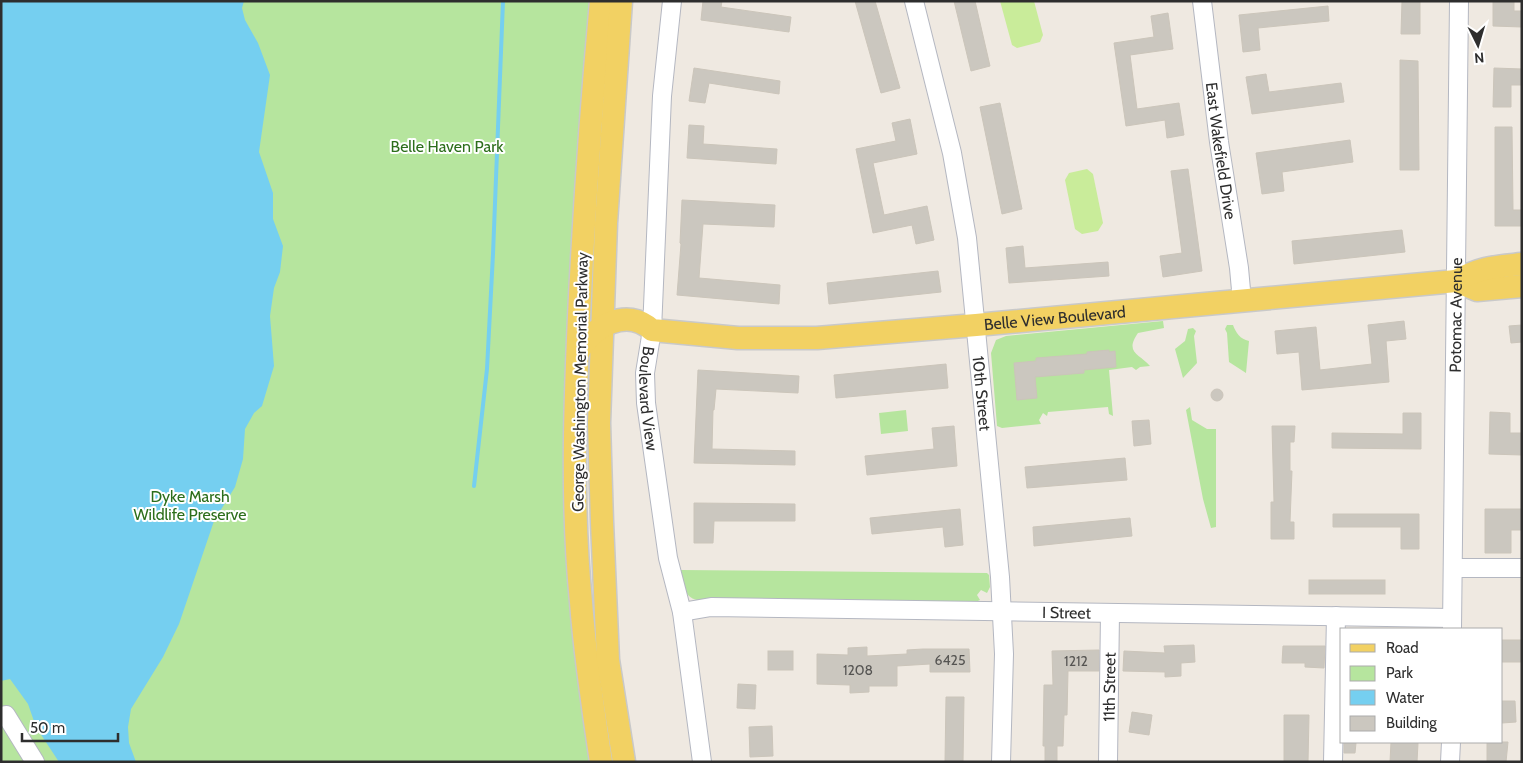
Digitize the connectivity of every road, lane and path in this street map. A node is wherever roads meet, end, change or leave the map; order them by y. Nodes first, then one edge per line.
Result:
1 (601, 1) edge
2 (621, 1) edge
3 (672, 1) edge
4 (914, 1) edge
5 (1202, 1) edge
6 (1459, 1) edge
7 (1522, 264) edge
8 (582, 275) junction
9 (1456, 281) junction
10 (1522, 286) edge
11 (1242, 301) junction
12 (976, 325) junction
13 (602, 327) junction
14 (652, 330) junction
15 (578, 353) junction
16 (1453, 568) junction
17 (1522, 568) edge
18 (1001, 611) junction
19 (682, 612) junction
20 (1110, 613) junction
21 (1336, 616) junction
22 (1452, 624) edge
23 (1, 716) edge
24 (1451, 743) edge
25 (35, 762) edge
26 (601, 762) edge
27 (624, 762) edge
28 (702, 762) edge
29 (1001, 762) edge
30 (1108, 762) edge
31 (1333, 762) edge
32 (1450, 762) edge

1 - 8 main road, George Washington Memorial Parkway
2 - 13 main road, George Washington Memorial Parkway
3 - 14 street, Boulevard View
4 - 12 street, 10th Street
5 - 11 street, East Wakefield Drive
6 - 9 street, Potomac Avenue
7 - 9 main road, Belle View Boulevard
8 - 13 main road
8 - 15 main road, George Washington Memorial Parkway
9 - 10 main road, Belle View Boulevard
9 - 11 main road, Belle View Boulevard
9 - 16 street, Potomac Avenue
11 - 12 main road, Belle View Boulevard
12 - 14 main road, Belle View Boulevard
12 - 18 street, 10th Street
13 - 14 main road, Belle View Boulevard
13 - 15 main road
13 - 27 main road, George Washington Memorial Parkway
14 - 19 street, Boulevard View
15 - 26 main road, George Washington Memorial Parkway
16 - 17 street
16 - 22 street, Potomac Avenue
18 - 19 street, I Street
18 - 20 street, I Street
18 - 29 street, 10th Street
19 - 28 street, Boulevard View
20 - 21 street, I Street
20 - 30 street, 11th Street
21 - 22 street, I Street
21 - 31 street
23 - 25 street
24 - 32 street

